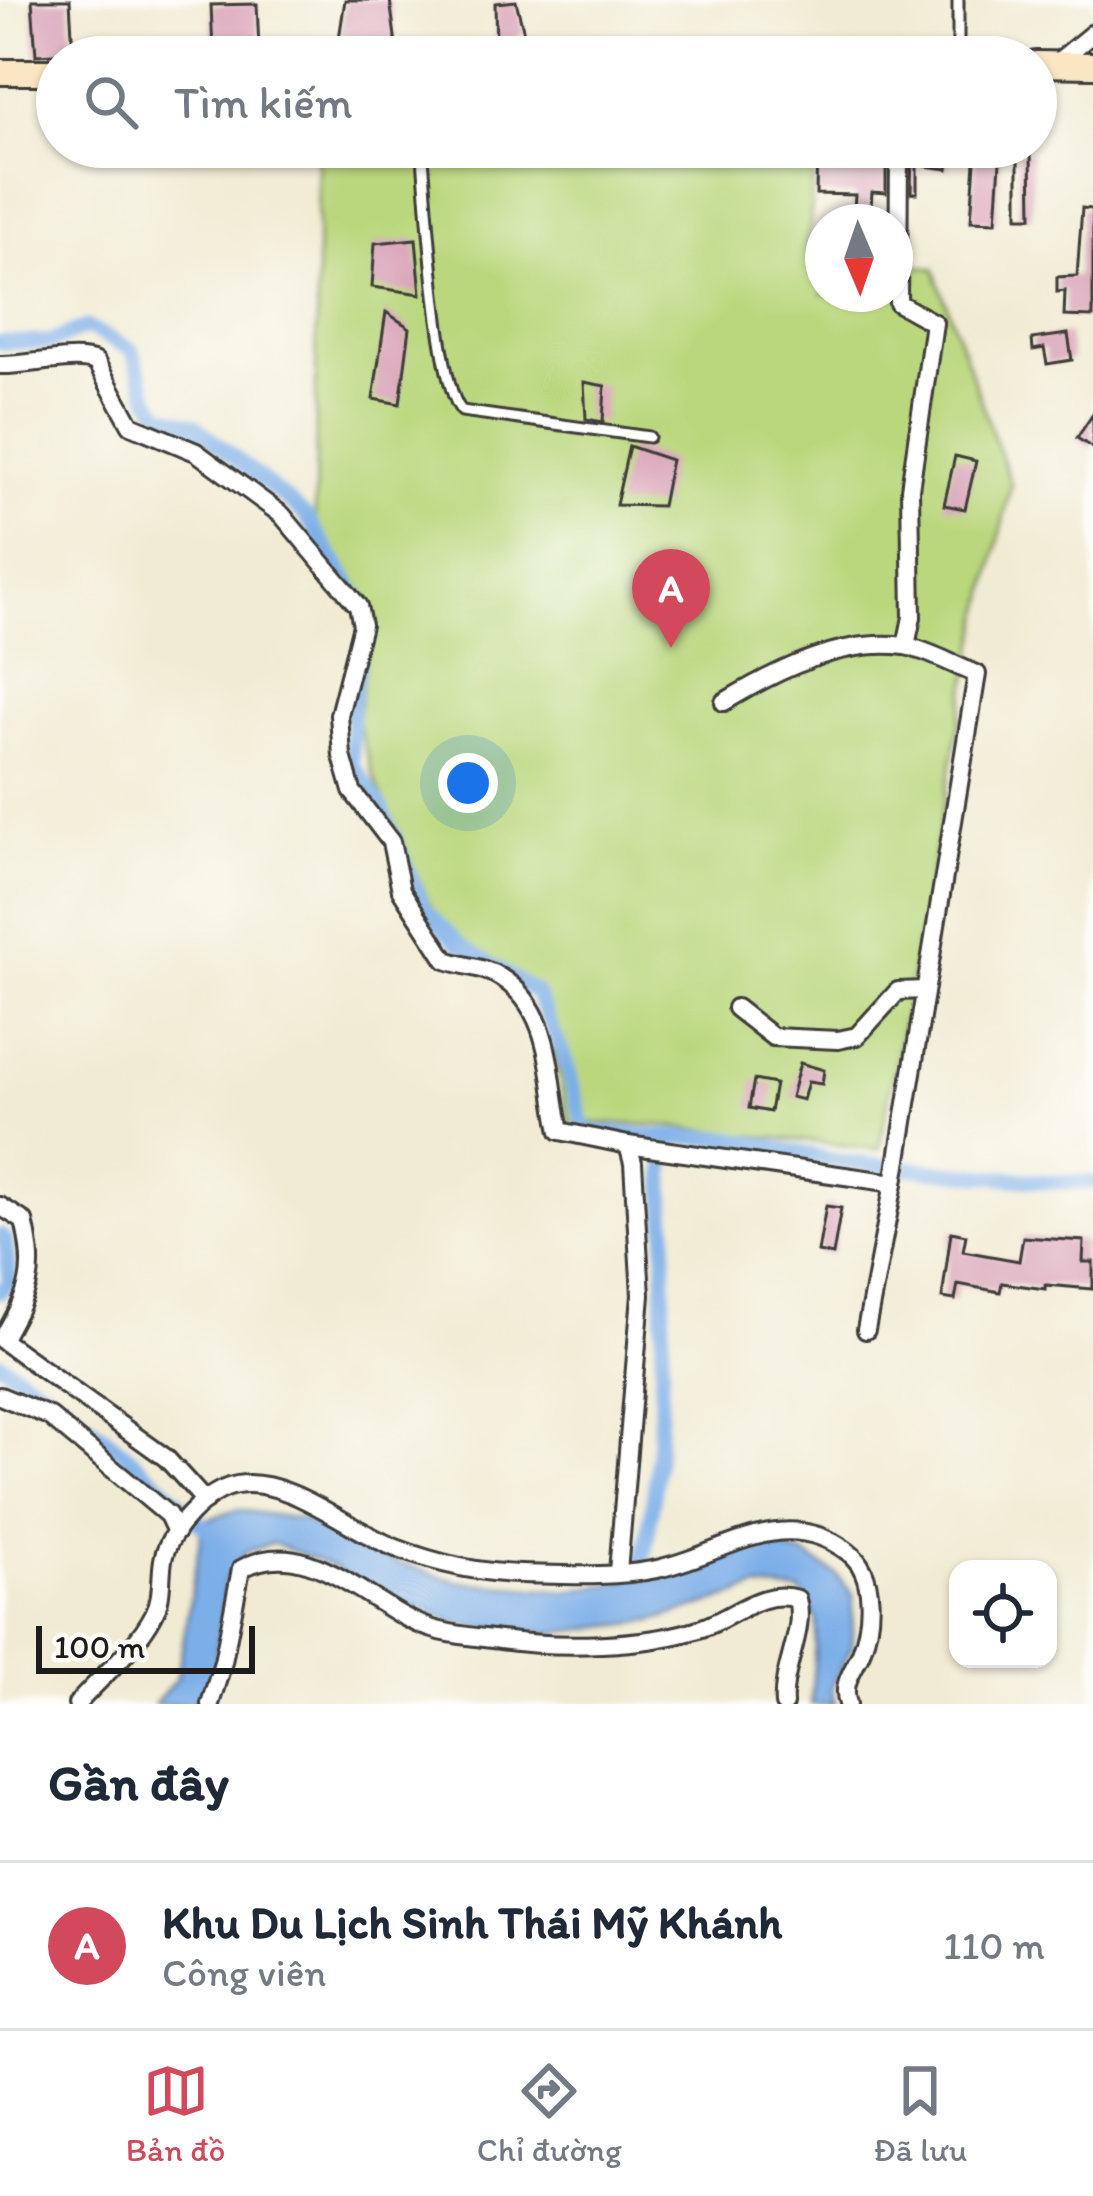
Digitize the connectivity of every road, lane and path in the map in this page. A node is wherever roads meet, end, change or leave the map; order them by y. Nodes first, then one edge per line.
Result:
1 (958, 0) edge
2 (1093, 33) edge
3 (958, 36) edge
4 (1057, 57) edge
5 (1057, 65) edge
6 (1093, 65) edge
7 (1057, 68) edge
8 (0, 72) edge
9 (36, 72) edge
10 (1093, 75) edge
11 (424, 168) edge
12 (899, 168) edge
13 (0, 365) edge
14 (649, 437) dead end
15 (906, 646) junction
16 (724, 702) dead end
17 (925, 990) junction
18 (736, 1008) dead end
19 (636, 1147) junction
20 (894, 1182) junction
21 (0, 1206) edge
22 (866, 1330) dead end
23 (0, 1396) edge
24 (204, 1502) junction
25 (176, 1532) junction
26 (622, 1572) junction
27 (77, 1704) edge
28 (210, 1704) edge
29 (784, 1704) edge
30 (848, 1704) edge

1 - 3 lane
2 - 4 street
5 - 6 main road
7 - 10 street
8 - 9 main road
11 - 14 lane
12 - 15 street
13 - 19 street
15 - 16 street
15 - 17 street
17 - 18 street
17 - 20 street
19 - 20 street
19 - 26 street
20 - 22 street
21 - 24 street
23 - 25 street
24 - 25 street
24 - 26 street
25 - 27 street
26 - 30 street
28 - 29 street

